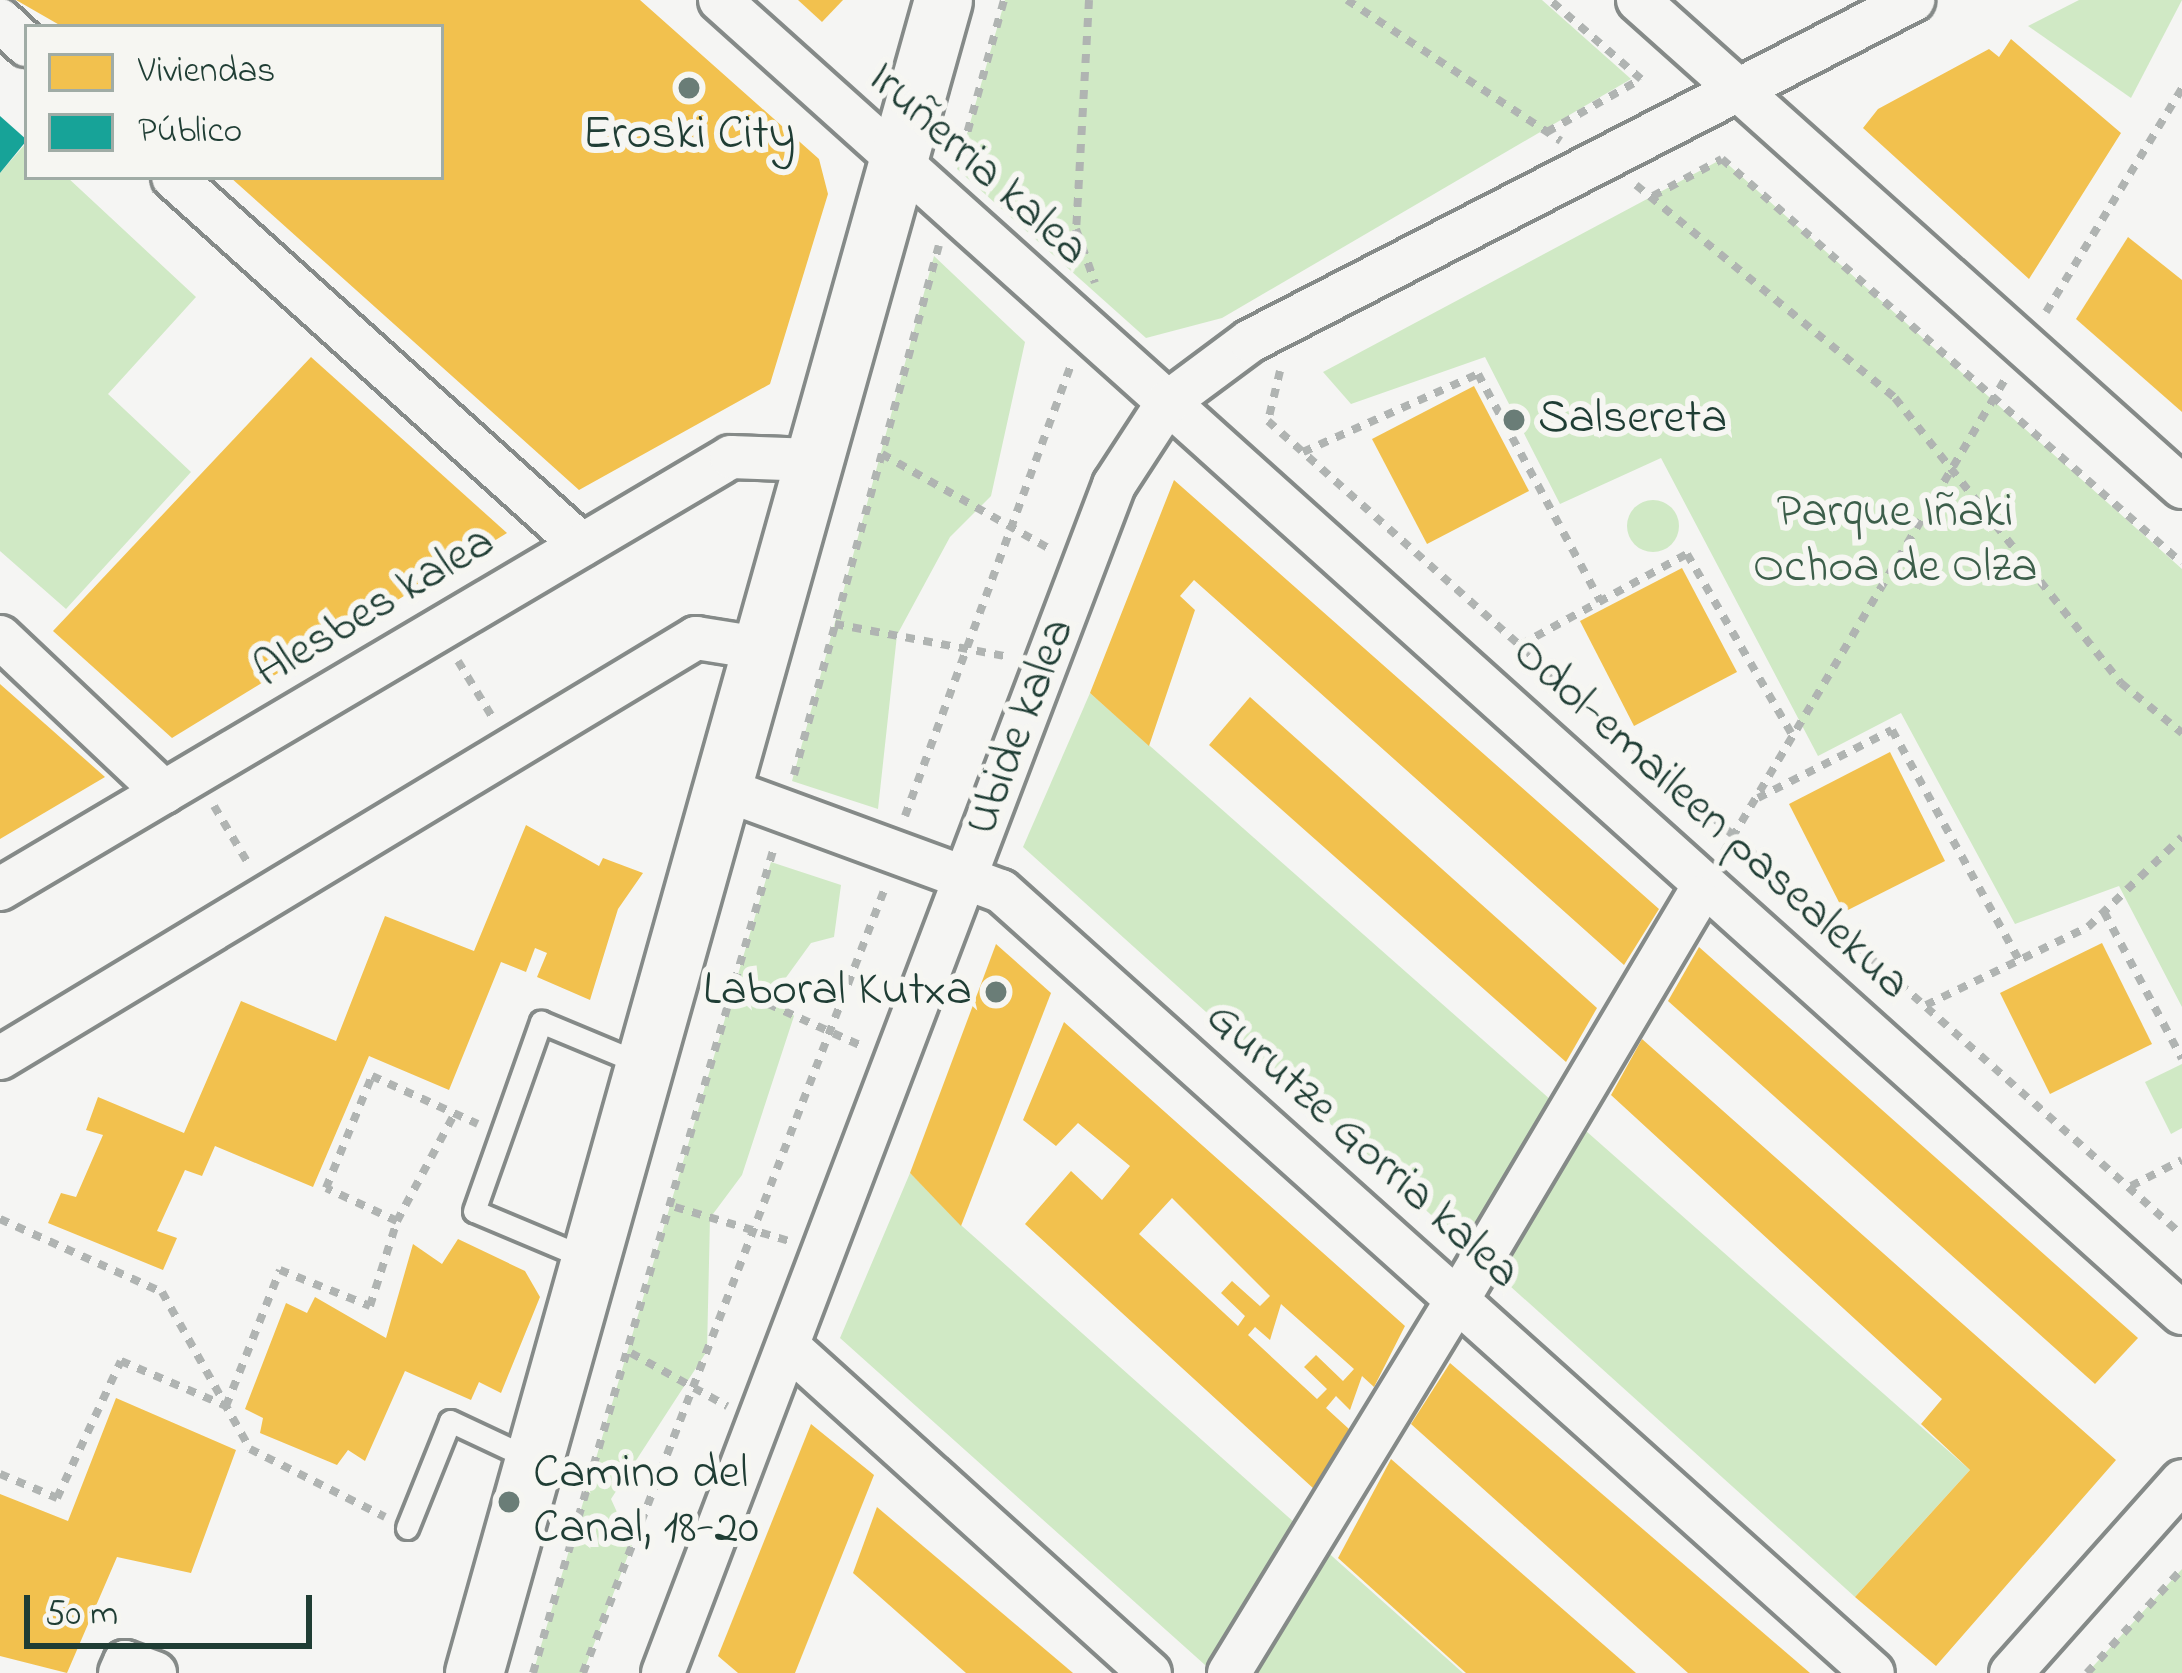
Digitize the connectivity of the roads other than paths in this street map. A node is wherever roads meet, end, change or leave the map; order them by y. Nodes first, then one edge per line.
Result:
1 (720, 0) edge
2 (943, 0) edge
3 (1639, 0) edge
4 (1913, 0) edge
5 (0, 20) edge
6 (24, 42) edge
7 (1741, 92) junction
8 (897, 164) junction
9 (176, 180) edge
10 (1168, 402) junction
11 (813, 460) junction
12 (2182, 487) edge
13 (582, 545) junction
14 (0, 637) edge
15 (765, 649) junction
16 (179, 783) junction
17 (726, 790) junction
18 (966, 873) junction
19 (1706, 882) road end
20 (0, 889) edge
21 (0, 1058) edge
22 (648, 1066) junction
23 (592, 1260) junction
24 (2182, 1313) edge
25 (790, 1348) junction
26 (535, 1461) junction
27 (2182, 1481) edge
28 (407, 1528) road end
29 (120, 1673) edge
30 (154, 1673) edge
31 (474, 1673) edge
32 (663, 1673) edge
33 (1150, 1673) edge
34 (1229, 1673) edge
35 (1873, 1673) edge
36 (2011, 1673) edge

1 - 8 street, Iruñerria kalea
2 - 8 street
3 - 7 street
4 - 7 street, Ubide kalea
5 - 6 street
7 - 10 street, Ubide kalea
7 - 12 street
8 - 10 street, Iruñerria kalea
8 - 11 street
9 - 13 street
10 - 18 street, Ubide kalea
10 - 24 street, Odol-emaileen pasealekua
11 - 13 street, Alesbes kalea
11 - 15 street
13 - 16 street, Alesbes kalea
14 - 16 street
15 - 17 street
15 - 21 street
16 - 20 street, Alesbes kalea
17 - 18 street, Gurutze Gorria kalea
17 - 22 street
18 - 25 street, Ubide kalea
18 - 35 street, Gurutze Gorria kalea
19 - 34 street, Odol-emaileen pasealekua
22 - 23 street
22 - 23 lane
23 - 26 street
25 - 32 street, Ubide kalea
25 - 33 street
26 - 28 lane
26 - 31 street
27 - 36 street
29 - 30 street

